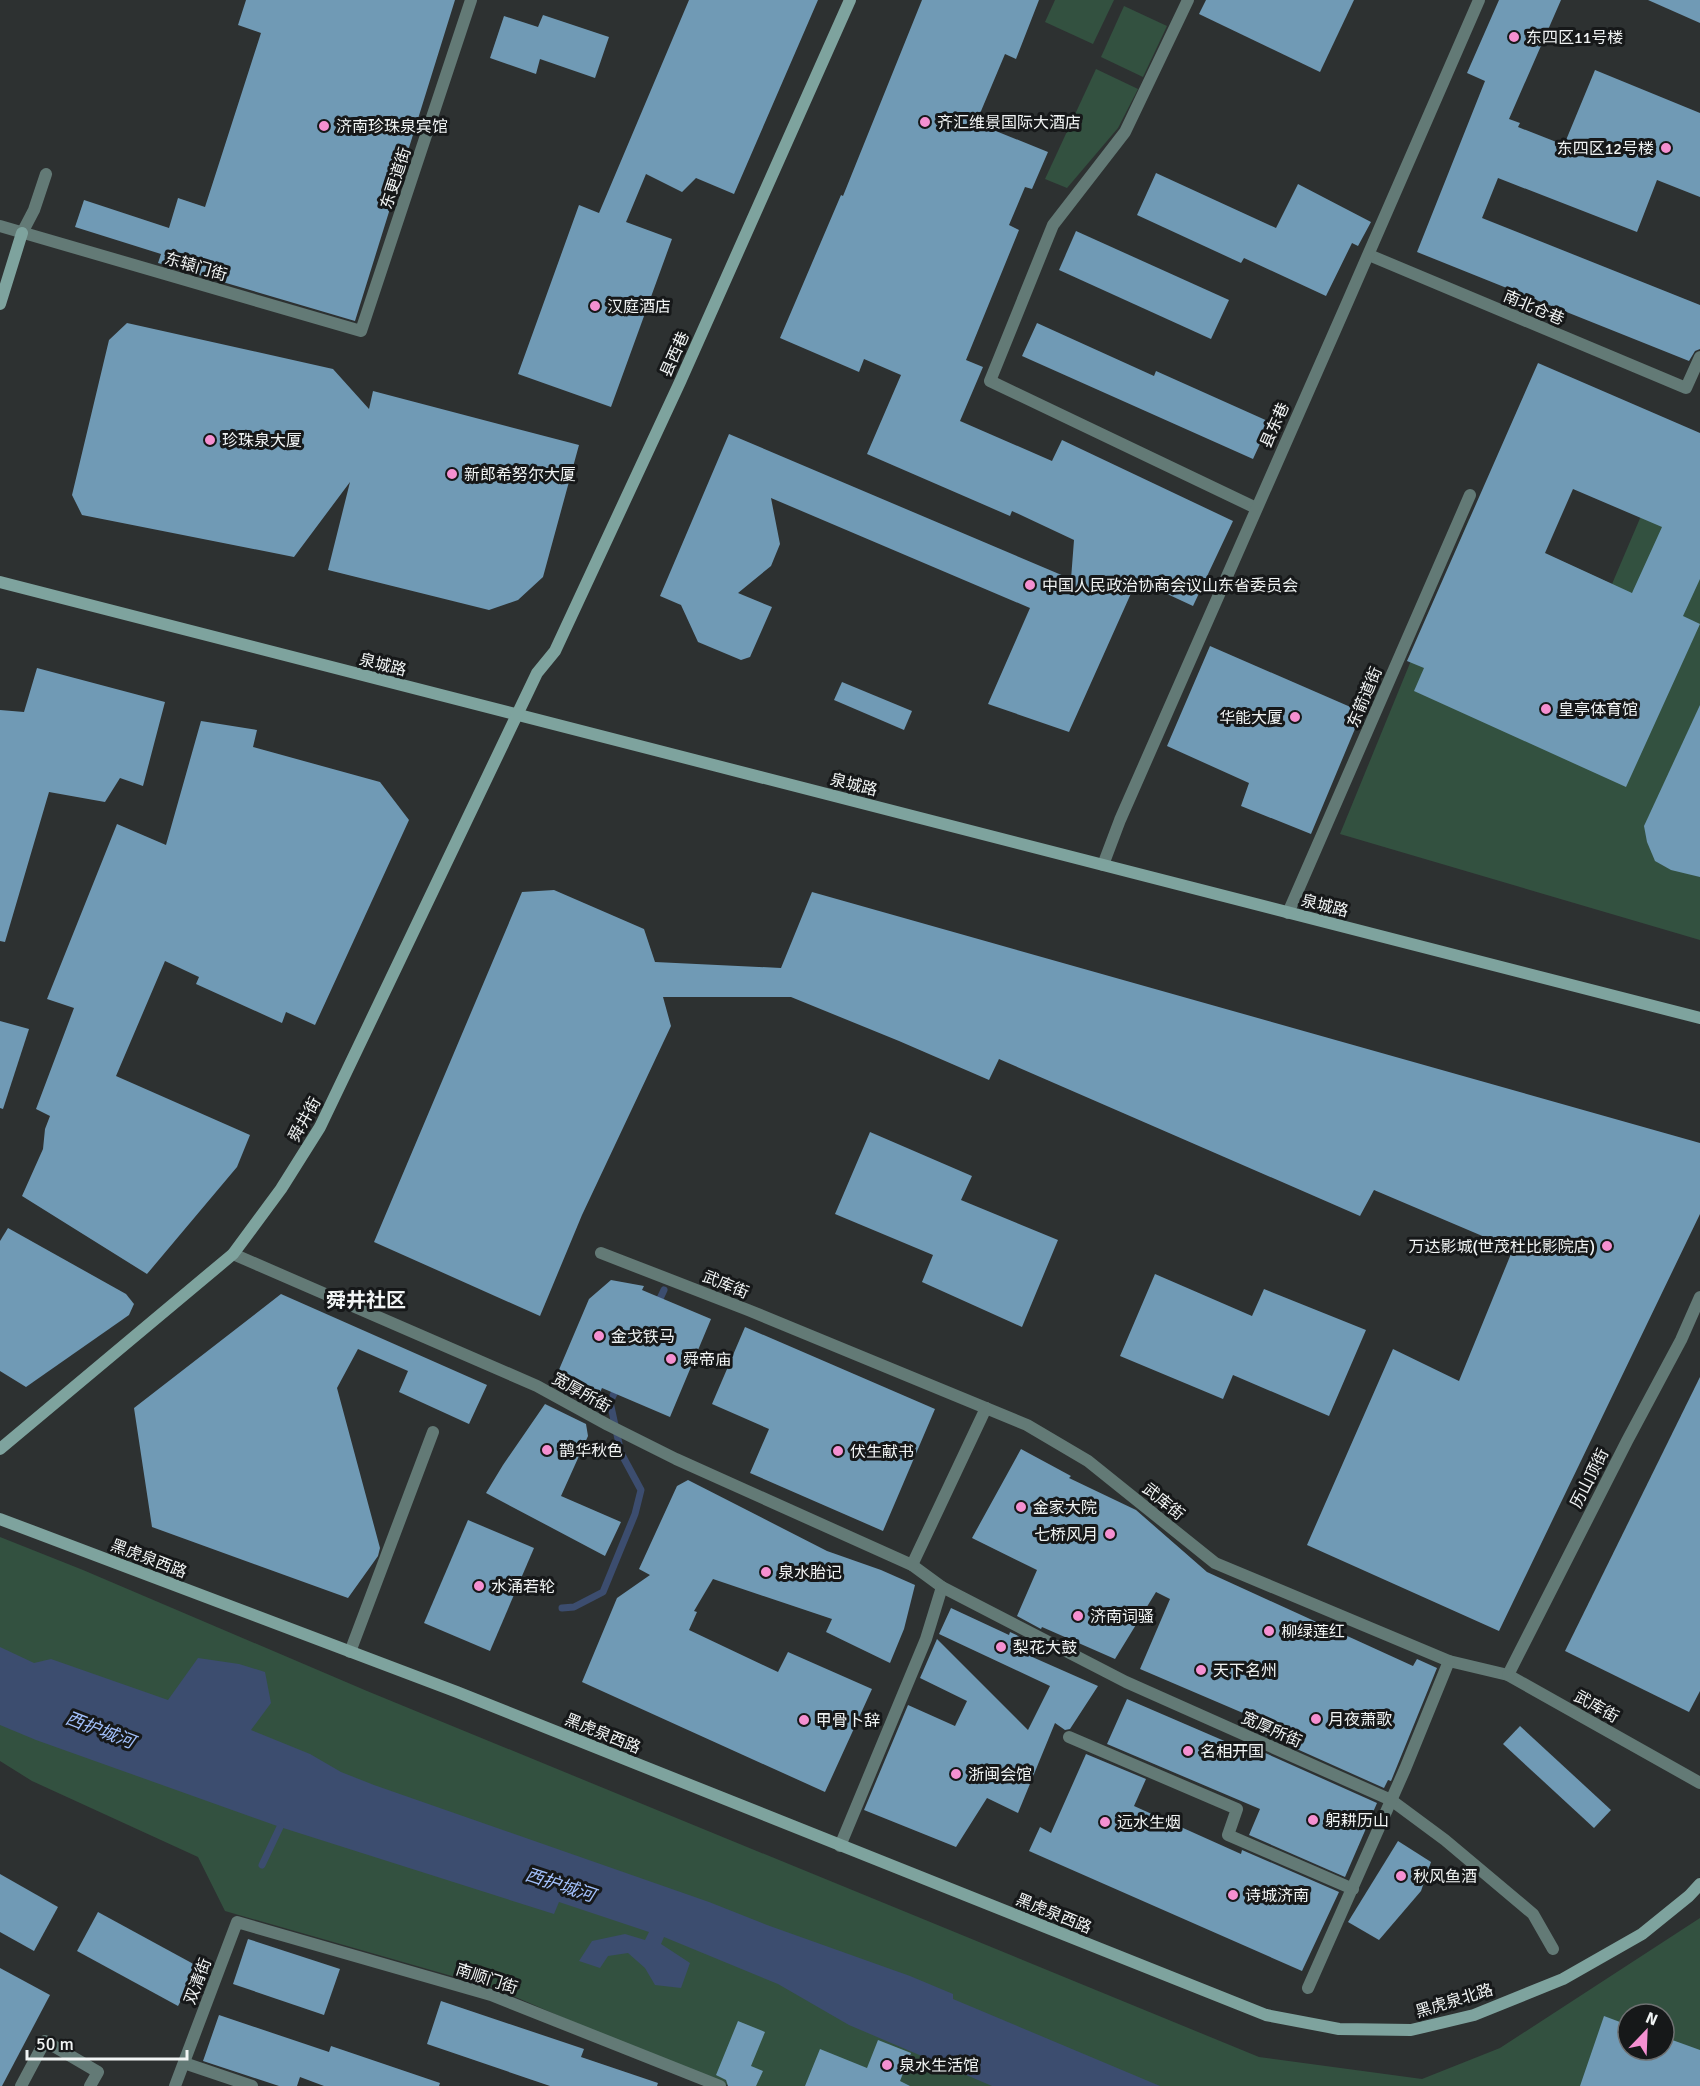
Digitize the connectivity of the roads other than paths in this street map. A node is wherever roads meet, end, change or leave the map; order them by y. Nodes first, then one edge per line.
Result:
1 (471, 0) edge
2 (850, 0) edge
3 (1188, 0) edge
4 (1479, 0) edge
5 (46, 174) dead end
6 (0, 226) edge
7 (22, 233) junction
8 (1369, 255) junction
9 (0, 304) edge
10 (361, 331) joint
11 (1700, 357) edge
12 (1470, 495) dead end
13 (1256, 508) junction
14 (0, 582) edge
15 (518, 715) junction
16 (1103, 865) junction
17 (1288, 913) junction
18 (1700, 1018) edge
19 (602, 1253) dead end
20 (233, 1254) junction
21 (1700, 1297) edge
22 (986, 1408) junction
23 (434, 1432) dead end
24 (0, 1449) edge
25 (0, 1519) edge
26 (912, 1565) junction
27 (942, 1587) junction
28 (350, 1652) junction
29 (1449, 1661) junction
30 (1508, 1675) junction
31 (1069, 1737) dead end
32 (1700, 1783) edge
33 (1391, 1800) junction
34 (840, 1845) junction
35 (1700, 1884) edge
36 (1353, 1889) junction
37 (237, 1922) joint
38 (1553, 1949) dead end
39 (1190, 1986) joint
40 (1308, 1988) dead end
41 (184, 2063) junction
42 (21, 2086) edge
43 (90, 2086) edge
44 (175, 2086) edge
45 (252, 2086) edge
46 (720, 2086) edge

1 - 10 street, 东更道街
2 - 15 main road, 县西巷
3 - 13 street
4 - 8 street, 县东巷
5 - 7 street
6 - 7 street, 东辕门街
7 - 9 main road
7 - 10 street, 东辕门街
8 - 11 street, 南北仓巷
8 - 13 street, 县东巷
12 - 17 street, 东箭道街
13 - 16 street, 县东巷
14 - 15 main road, 泉城路
15 - 16 main road, 泉城路
15 - 20 main road, 舜井街
16 - 17 main road, 泉城路
17 - 18 main road, 泉城路
19 - 22 street, 武库街
20 - 24 main road, 舜井街
20 - 26 street, 宽厚所街
21 - 30 street, 历山顶街
22 - 26 street
22 - 29 street, 武库街
23 - 28 street
25 - 28 main road, 黑虎泉西路
26 - 27 street, 宽厚所街
27 - 33 street, 宽厚所街
27 - 34 street
28 - 34 main road, 黑虎泉西路
29 - 30 street, 武库街
29 - 33 street
30 - 32 street, 武库街
31 - 36 street
33 - 36 street
33 - 38 street, 宽厚所街
34 - 39 main road, 黑虎泉西路
35 - 39 main road, 黑虎泉北路
36 - 40 street
37 - 41 street, 双清街
37 - 46 street, 南顺门街
41 - 44 street, 双清街
41 - 45 street
42 - 43 street

